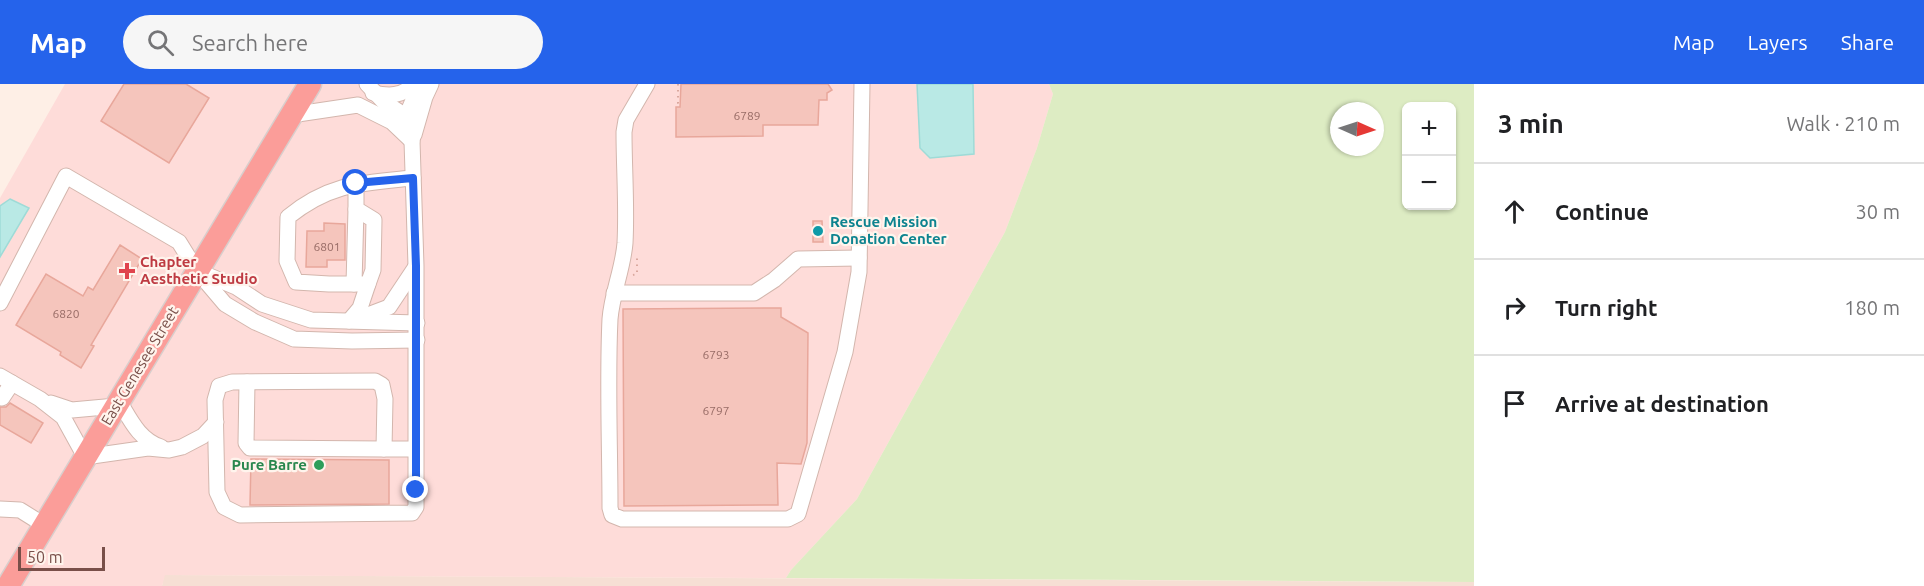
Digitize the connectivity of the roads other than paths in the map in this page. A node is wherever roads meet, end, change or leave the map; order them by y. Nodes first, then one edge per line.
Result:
1 (310, 84) edge
2 (413, 84) edge
3 (420, 84) edge
4 (431, 84) edge
5 (647, 84) edge
6 (862, 84) edge
7 (370, 88) edge
8 (291, 116) junction
9 (412, 141) junction
10 (413, 178) junction
11 (356, 183) junction
12 (859, 258) junction
13 (416, 266) junction
14 (197, 271) junction
15 (361, 284) junction
16 (615, 293) junction
17 (0, 303) edge
18 (349, 321) junction
19 (417, 323) junction
20 (417, 340) junction
21 (6, 379) edge
22 (248, 382) junction
23 (2, 398) edge
24 (40, 399) junction
25 (117, 404) junction
26 (216, 422) junction
27 (384, 449) junction
28 (416, 449) junction
29 (169, 450) junction
30 (86, 457) junction
31 (0, 509) edge
32 (44, 525) junction
33 (8, 586) edge

1 - 8 highway, East Genesee Street
2 - 7 lane
3 - 9 lane
4 - 9 lane
5 - 16 lane
6 - 12 lane
7 - 9 lane
8 - 9 lane
8 - 14 highway, East Genesee Street
9 - 10 lane
10 - 11 lane
10 - 13 lane
11 - 15 lane
11 - 15 lane
12 - 16 lane
12 - 16 lane
13 - 18 lane
13 - 19 lane
14 - 17 lane
14 - 18 lane
14 - 20 lane
14 - 25 highway, East Genesee Street
15 - 18 lane
18 - 19 lane
19 - 20 lane
20 - 28 lane
21 - 23 lane
21 - 24 lane
22 - 26 lane
22 - 27 lane
22 - 27 lane
24 - 25 lane
24 - 30 lane
25 - 29 lane
25 - 30 highway, East Genesee Street
26 - 28 lane
26 - 29 lane
27 - 28 lane
29 - 30 lane
30 - 32 highway, East Genesee Street
31 - 32 lane
32 - 33 highway, East Genesee Street

